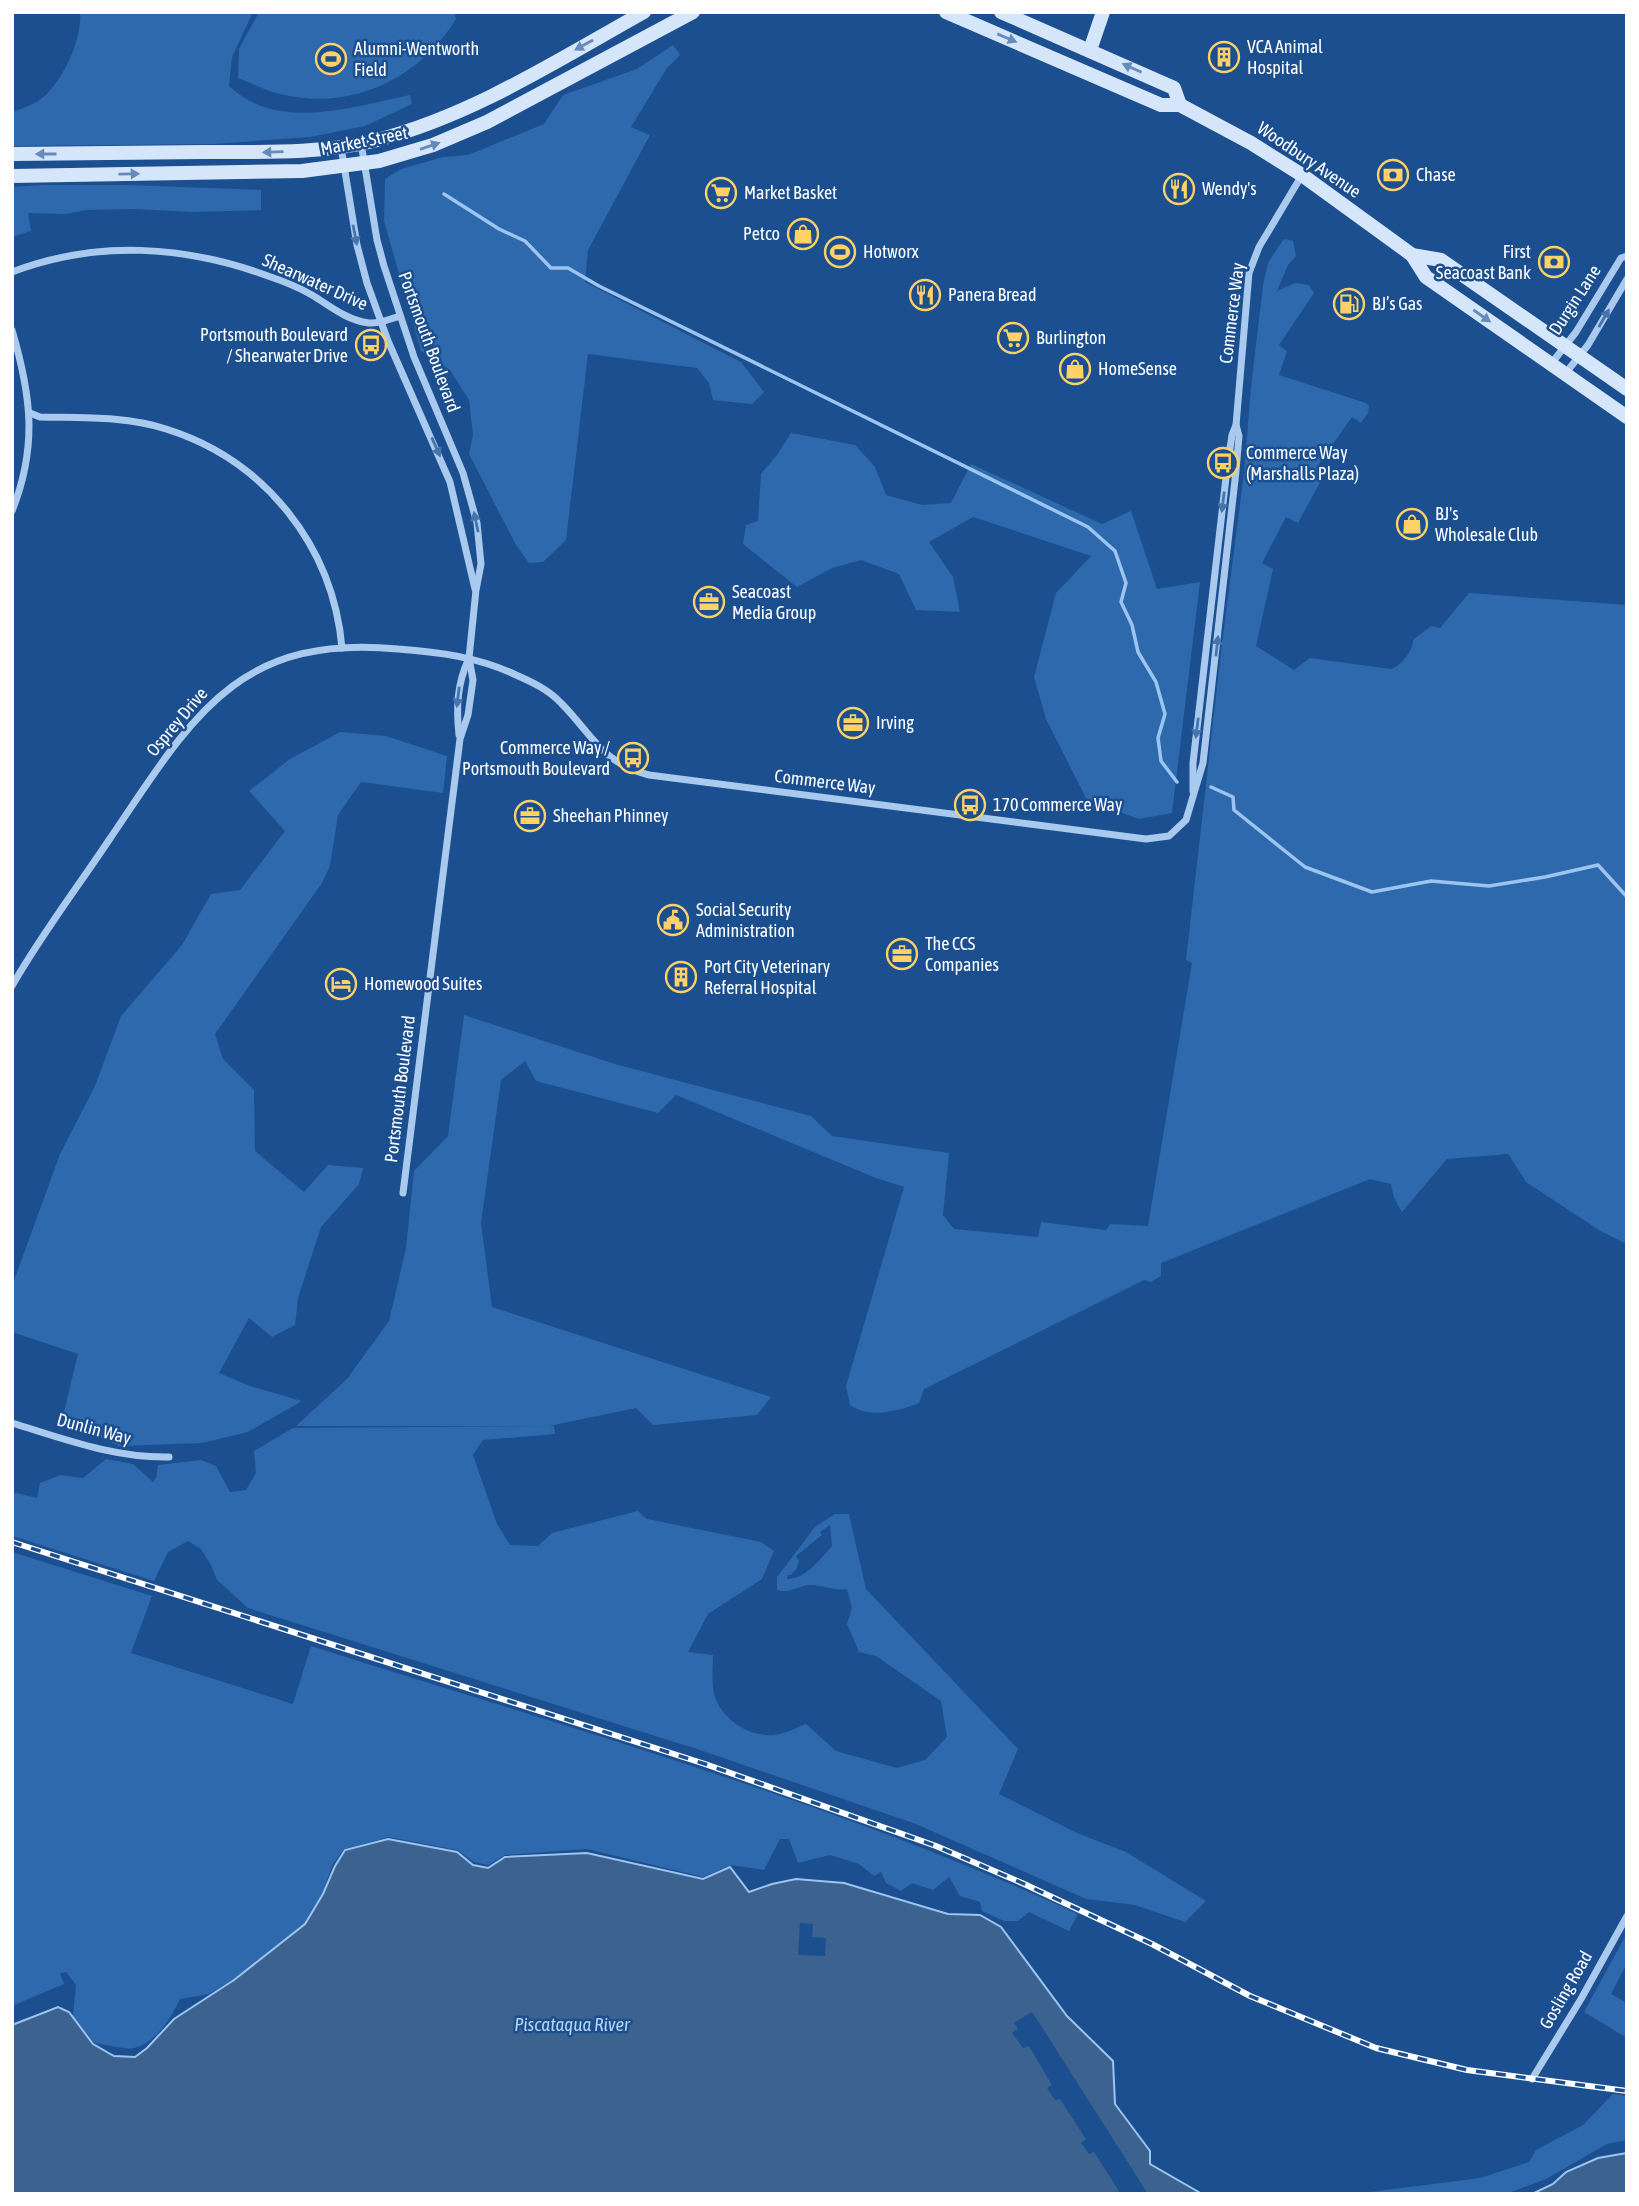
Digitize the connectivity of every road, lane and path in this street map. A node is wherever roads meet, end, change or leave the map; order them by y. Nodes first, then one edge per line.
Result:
1 (644, 12) edge
2 (946, 12) edge
3 (1001, 12) edge
4 (1104, 12) edge
5 (691, 13) edge
6 (1084, 48) junction
7 (1180, 105) junction
8 (361, 143) junction
9 (341, 147) junction
10 (12, 154) edge
11 (364, 164) junction
12 (344, 167) junction
13 (1302, 175) junction
14 (12, 176) edge
15 (1412, 255) junction
16 (1627, 256) edge
17 (12, 272) edge
18 (1627, 279) edge
19 (400, 316) junction
20 (381, 322) junction
21 (12, 330) edge
22 (1564, 346) junction
23 (1579, 356) junction
24 (1551, 364) junction
25 (1565, 374) junction
26 (1627, 389) edge
27 (30, 413) junction
28 (1627, 417) edge
29 (12, 511) edge
30 (476, 590) junction
31 (342, 648) junction
32 (469, 658) junction
33 (460, 739) junction
34 (12, 986) edge
35 (403, 1193) dead end
36 (12, 1423) edge
37 (169, 1457) dead end
38 (1627, 1916) edge
39 (1532, 2079) dead end

1 -> 8 main road, Market Street
2 -> 7 main road, Woodbury Avenue
3 - 6 main road, Woodbury Avenue
4 - 6 main road
11 -> 5 main road, Market Street
7 -> 6 main road, Woodbury Avenue
7 - 13 main road, Woodbury Avenue
8 - 9 main road, Market Street
8 - 11 street, Portsmouth Boulevard
9 -> 10 main road, Market Street
9 - 12 street, Portsmouth Boulevard
11 - 12 main road, Market Street
11 - 19 street, Portsmouth Boulevard
14 -> 12 main road, Market Street
12 -> 20 street, Portsmouth Boulevard
13 - 15 main road, Woodbury Avenue
13 - 32 street, Commerce Way
15 - 22 main road, Woodbury Avenue
15 -> 24 main road, Woodbury Avenue
16 - 22 street, Durgin Lane
17 - 20 street, Shearwater Drive
23 -> 18 street, Durgin Lane
19 - 20 street, Shearwater Drive
30 -> 19 street, Portsmouth Boulevard
20 -> 30 street, Portsmouth Boulevard
21 - 27 street
22 - 23 main road, Woodbury Avenue
22 - 24 street, Durgin Lane
23 - 25 street, Durgin Lane
23 - 26 main road, Woodbury Avenue
24 - 25 main road, Woodbury Avenue
25 - 28 main road, Woodbury Avenue
27 - 29 street
27 - 31 street
30 - 32 street, Portsmouth Boulevard
31 - 32 street, Osprey Drive
31 - 34 street, Osprey Drive
32 - 33 street, Portsmouth Boulevard
32 -> 33 street, Portsmouth Boulevard
33 - 35 street, Portsmouth Boulevard
36 - 37 street, Dunlin Way
38 - 39 street, Gosling Road

